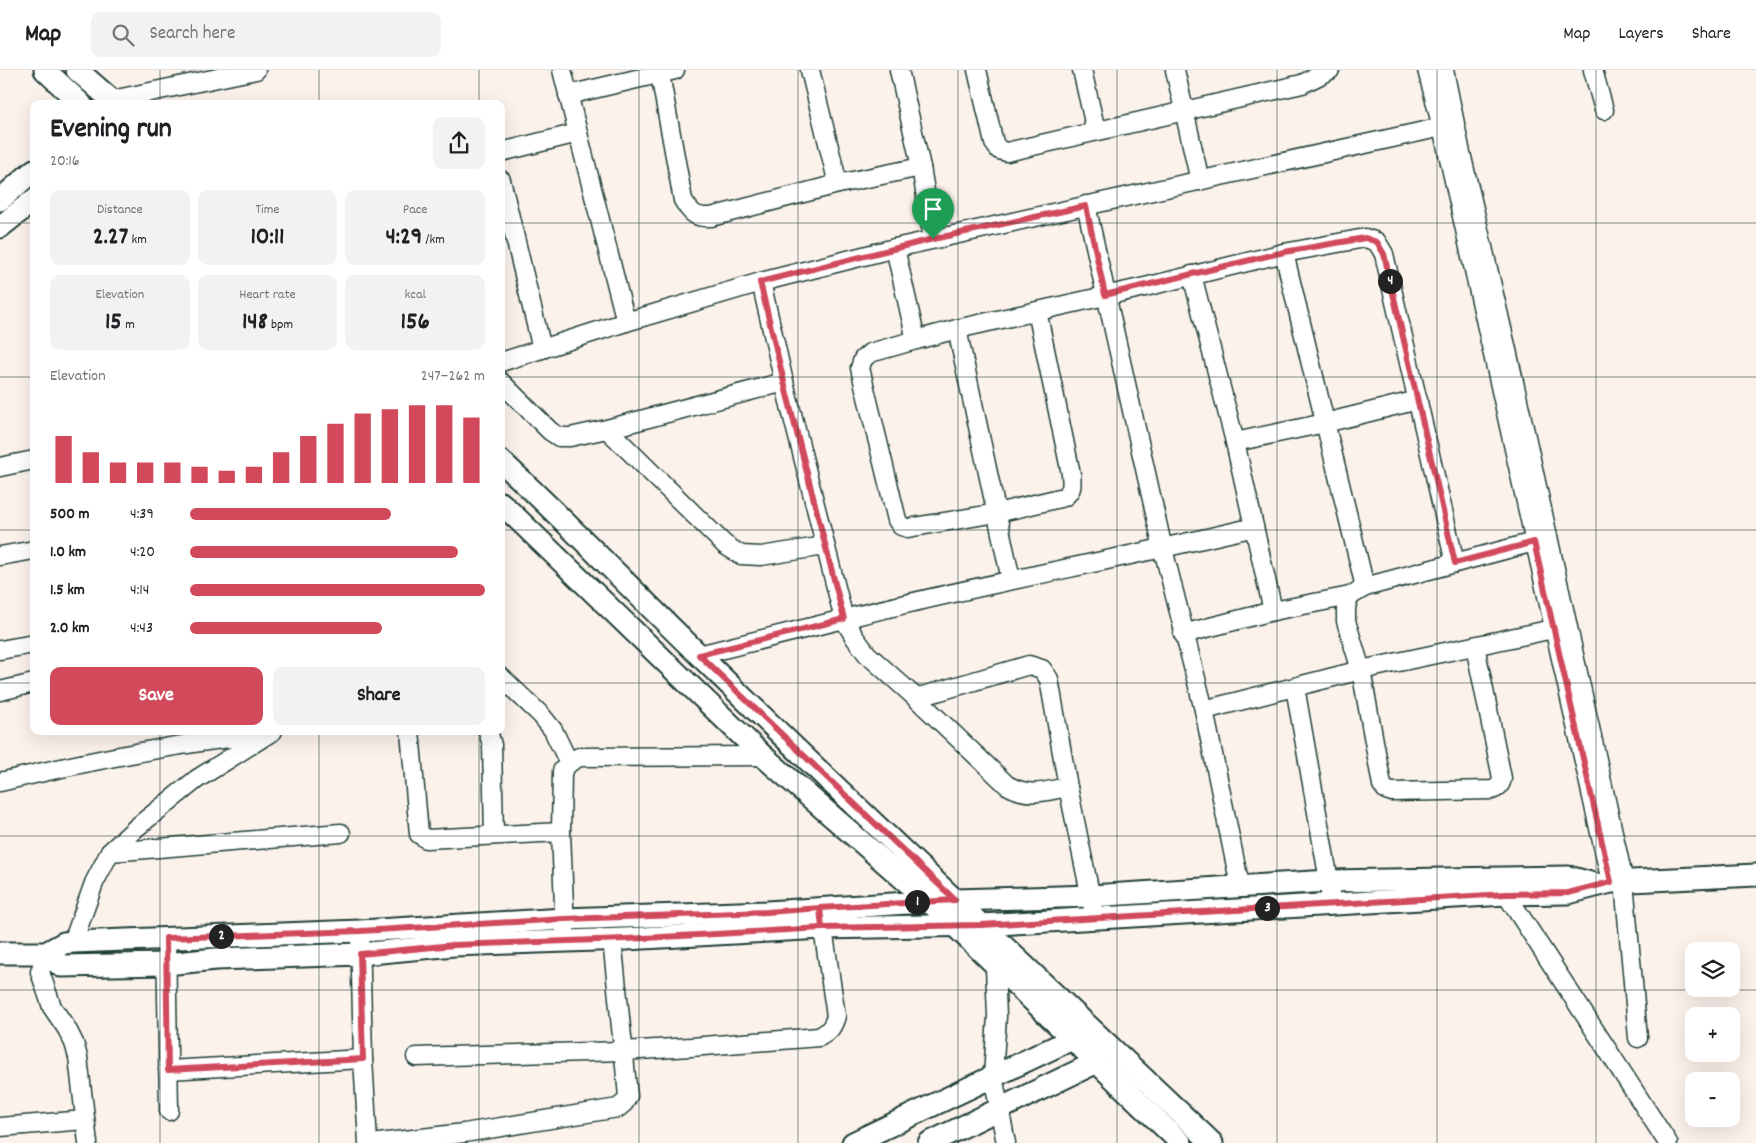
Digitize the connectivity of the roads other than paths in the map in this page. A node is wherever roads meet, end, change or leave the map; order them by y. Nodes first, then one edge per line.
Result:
1 (45, 70) edge
2 (77, 70) edge
3 (253, 70) edge
4 (562, 70) edge
5 (810, 70) edge
6 (899, 70) edge
7 (977, 70) edge
8 (1082, 70) edge
9 (1175, 70) edge
10 (1330, 70) edge
11 (1427, 70) edge
12 (1444, 70) edge
13 (1593, 70) edge
14 (667, 72) edge
15 (568, 95) junction
16 (77, 100) edge
17 (110, 100) edge
18 (121, 100) edge
19 (1604, 110) dead end
20 (1184, 112) junction
21 (1442, 127) junction
22 (1096, 131) junction
23 (578, 133) junction
24 (505, 151) edge
25 (921, 167) junction
26 (30, 174) edge
27 (1200, 181) junction
28 (838, 184) junction
29 (505, 196) edge
30 (0, 200) edge
31 (30, 203) edge
32 (1086, 206) junction
33 (4, 219) edge
34 (933, 239) junction
35 (895, 248) junction
36 (1284, 252) junction
37 (1192, 275) junction
38 (760, 282) junction
39 (1105, 295) junction
40 (1036, 311) junction
41 (626, 322) junction
42 (956, 329) junction
43 (916, 340) junction
44 (542, 349) junction
45 (505, 361) edge
46 (784, 382) junction
47 (505, 386) edge
48 (1418, 400) junction
49 (1325, 423) junction
50 (607, 429) junction
51 (1235, 442) junction
52 (30, 461) edge
53 (505, 465) edge
54 (0, 467) edge
55 (505, 506) edge
56 (998, 513) junction
57 (1254, 526) junction
58 (1534, 542) junction
59 (824, 546) junction
60 (1163, 549) junction
61 (30, 551) edge
62 (0, 556) edge
63 (1455, 563) junction
64 (1011, 580) junction
65 (1365, 587) junction
66 (1350, 596) junction
67 (1273, 611) junction
68 (844, 619) junction
69 (1553, 629) junction
70 (1183, 634) junction
71 (30, 645) edge
72 (1475, 646) junction
73 (0, 650) edge
74 (699, 655) junction
75 (1361, 670) junction
76 (505, 681) edge
77 (30, 683) edge
78 (1295, 686) junction
79 (0, 692) edge
80 (916, 698) junction
81 (1204, 710) junction
82 (248, 735) edge
83 (265, 735) edge
84 (410, 735) edge
85 (489, 735) edge
86 (763, 756) junction
87 (569, 763) junction
88 (0, 782) edge
89 (1068, 787) junction
90 (561, 832) junction
91 (341, 833) dead end
92 (494, 835) junction
93 (110, 852) junction
94 (1756, 875) edge
95 (1329, 881) junction
96 (1611, 883) junction
97 (1240, 886) junction
98 (1506, 894) junction
99 (1090, 896) junction
100 (955, 900) junction
101 (929, 901) junction
102 (1331, 904) junction
103 (821, 918) junction
104 (1094, 918) junction
105 (564, 919) junction
106 (981, 925) junction
107 (953, 926) junction
108 (360, 931) junction
109 (166, 938) junction
110 (612, 939) junction
111 (565, 941) junction
112 (73, 942) junction
113 (0, 953) edge
114 (46, 953) junction
115 (360, 954) junction
116 (1002, 959) junction
117 (166, 964) junction
118 (1072, 1038) junction
119 (1638, 1038) dead end
120 (622, 1051) junction
121 (416, 1057) dead end
122 (363, 1059) junction
123 (1096, 1062) junction
124 (168, 1070) junction
125 (993, 1076) junction
126 (1001, 1109) junction
127 (169, 1111) dead end
128 (85, 1120) junction
129 (0, 1127) edge
130 (464, 1138) edge
131 (88, 1143) edge
132 (368, 1143) edge
133 (379, 1143) edge
134 (853, 1143) edge
135 (930, 1143) edge
136 (1006, 1143) edge
137 (1181, 1143) edge
138 (1212, 1143) edge
139 (1668, 1143) edge

1 - 16 street
2 - 17 street
3 - 18 street
4 - 15 street
5 - 28 street
6 - 25 street
7 - 22 street
8 - 22 street
9 - 20 street
10 - 20 street
11 - 21 street
12 - 96 street
13 - 19 street
14 - 15 street
14 - 28 street
15 - 23 street
20 - 22 street
20 - 27 street
21 - 27 street
21 - 58 street
23 - 24 street
23 - 41 street
25 - 28 street
25 - 34 street
26 - 30 street
27 - 32 street
29 - 44 street
31 - 33 street
32 - 34 street
32 - 39 street
34 - 35 street
35 - 38 street
35 - 43 street
36 - 37 street
36 - 48 street
36 - 49 street
37 - 39 street
37 - 51 street
38 - 41 street
38 - 46 street
39 - 40 street
39 - 60 street
40 - 42 street
40 - 56 street
41 - 44 street
42 - 43 street
42 - 56 street
43 - 56 street
44 - 45 street
46 - 50 street
46 - 59 street
47 - 50 street
48 - 49 street
48 - 63 street
49 - 51 street
49 - 65 street
50 - 59 street
51 - 57 street
52 - 54 street
53 - 74 street
55 - 86 street
56 - 64 street
57 - 60 street
57 - 67 street
58 - 63 street
58 - 69 street
59 - 68 street
60 - 64 street
60 - 70 street
61 - 62 street
63 - 65 street
64 - 68 street
65 - 66 street
66 - 67 street
66 - 75 street
67 - 70 street
68 - 74 street
68 - 80 street
69 - 72 street
69 - 96 street
70 - 81 street
71 - 73 street
72 - 75 street
72 - 75 street
74 - 100 street
75 - 78 street
76 - 87 street
77 - 79 street
78 - 81 street
78 - 95 street
80 - 89 street
80 - 89 street
81 - 97 street
82 - 88 street
83 - 93 street
84 - 92 street
85 - 92 street
86 - 87 street
86 - 101 street
87 - 90 street
89 - 99 street
90 - 92 street
90 - 105 street
91 - 93 street
93 - 112 street
94 - 96 street
95 - 96 street
95 - 97 street
95 - 102 street
96 - 98 street
96 - 119 street
97 - 99 street
98 - 102 street
98 - 139 street
99 - 100 street
99 - 104 street
100 - 101 street
100 - 106 street
101 - 103 street
101 - 107 street
102 - 104 street
103 - 105 street
103 - 107 street
103 - 110 street
103 - 120 street
104 - 106 street
105 - 108 street
105 - 111 street
106 - 107 street
106 - 116 street
107 - 116 street
108 - 109 street
108 - 115 street
109 - 112 street
109 - 117 street
110 - 111 street
110 - 120 street
111 - 115 street
112 - 114 street
113 - 114 street
114 - 117 street
114 - 128 street
115 - 117 street
115 - 122 street
116 - 118 street
116 - 125 street
116 - 138 street
117 - 124 street
118 - 123 street
118 - 125 street
120 - 121 street
120 - 130 street
122 - 124 street
122 - 132 street
123 - 126 street
123 - 137 street
124 - 127 street
125 - 126 street
125 - 134 street
126 - 135 street
126 - 136 street
128 - 129 street
128 - 131 street
130 - 133 street

